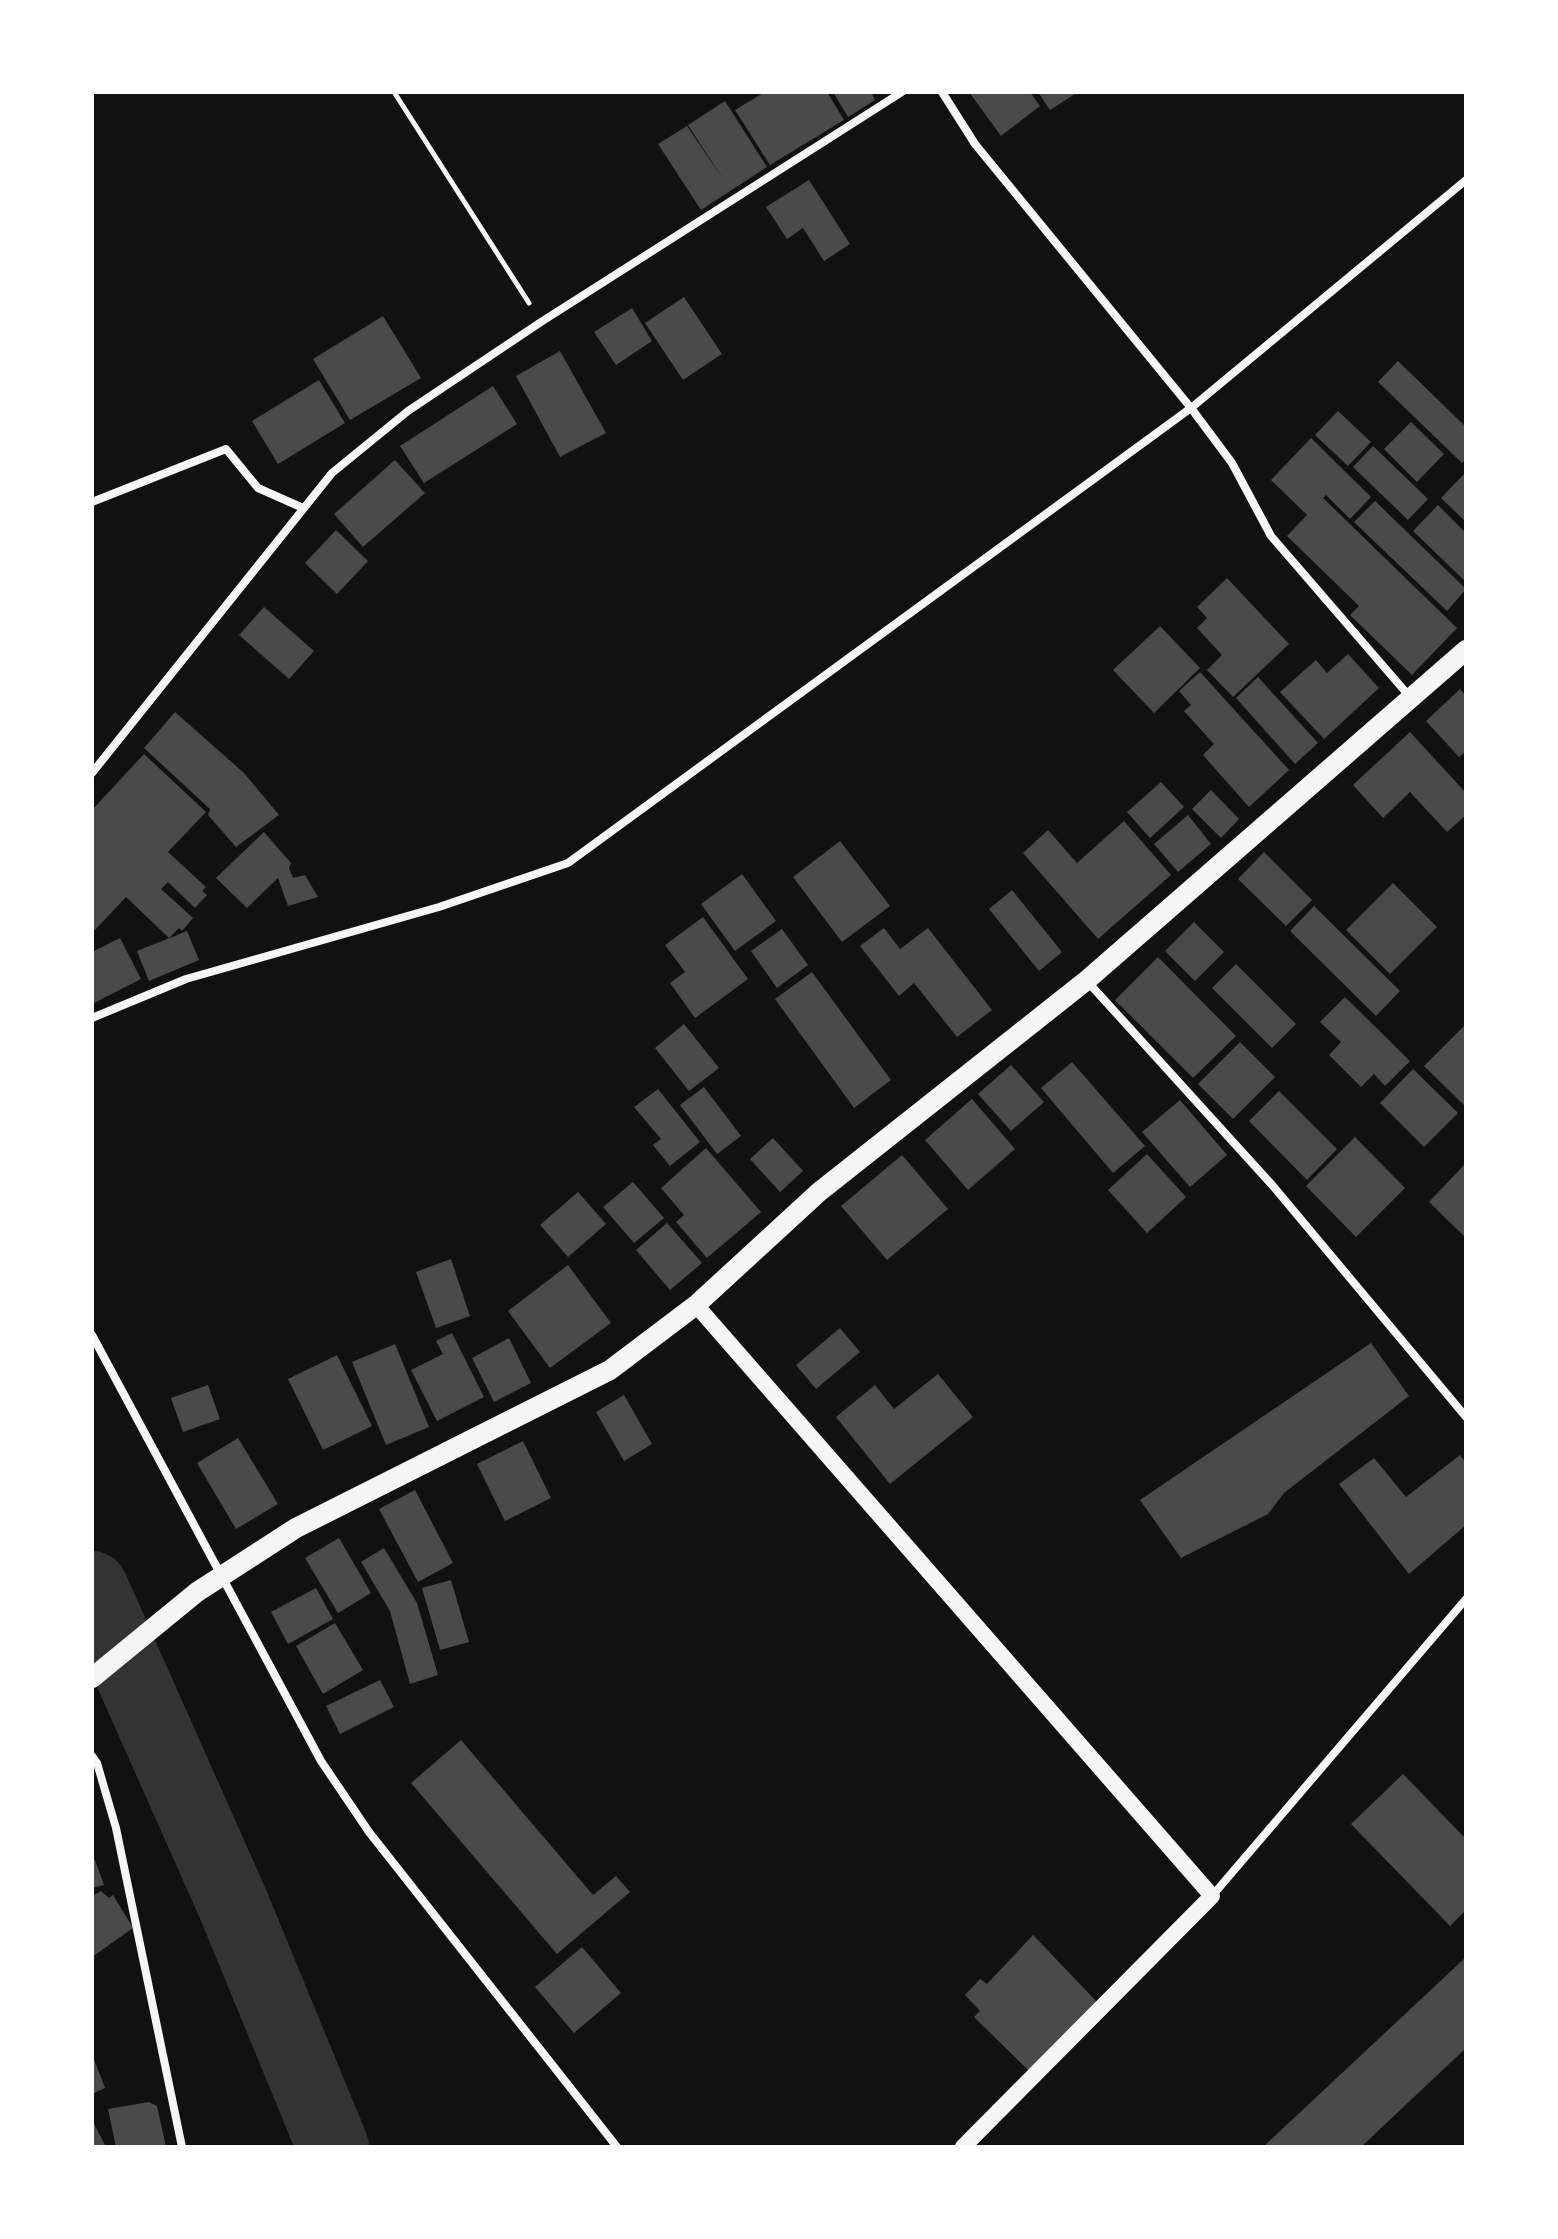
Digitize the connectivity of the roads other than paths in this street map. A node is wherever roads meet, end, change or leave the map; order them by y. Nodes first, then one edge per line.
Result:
1 (902, 92) edge
2 (942, 92) edge
3 (1466, 180) edge
4 (1191, 408) junction
5 (92, 502) edge
6 (303, 508) junction
7 (1466, 650) edge
8 (1410, 698) junction
9 (92, 773) edge
10 (1087, 980) junction
11 (92, 1018) edge
12 (696, 1305) junction
13 (92, 1335) edge
14 (1466, 1417) edge
15 (221, 1577) junction
16 (1466, 1599) edge
17 (92, 1678) edge
18 (92, 1756) edge
19 (1212, 1896) junction
20 (182, 2147) edge
21 (617, 2147) edge
22 (963, 2147) edge

1 - 6 street
2 - 4 street
3 - 4 street
4 - 8 street
4 - 11 street
5 - 6 street
6 - 9 street
7 - 8 main road
8 - 10 main road
10 - 12 main road
10 - 14 street
12 - 15 main road
12 - 19 main road
13 - 15 street
15 - 17 main road
15 - 21 street
16 - 19 street
18 - 20 street
19 - 22 main road

